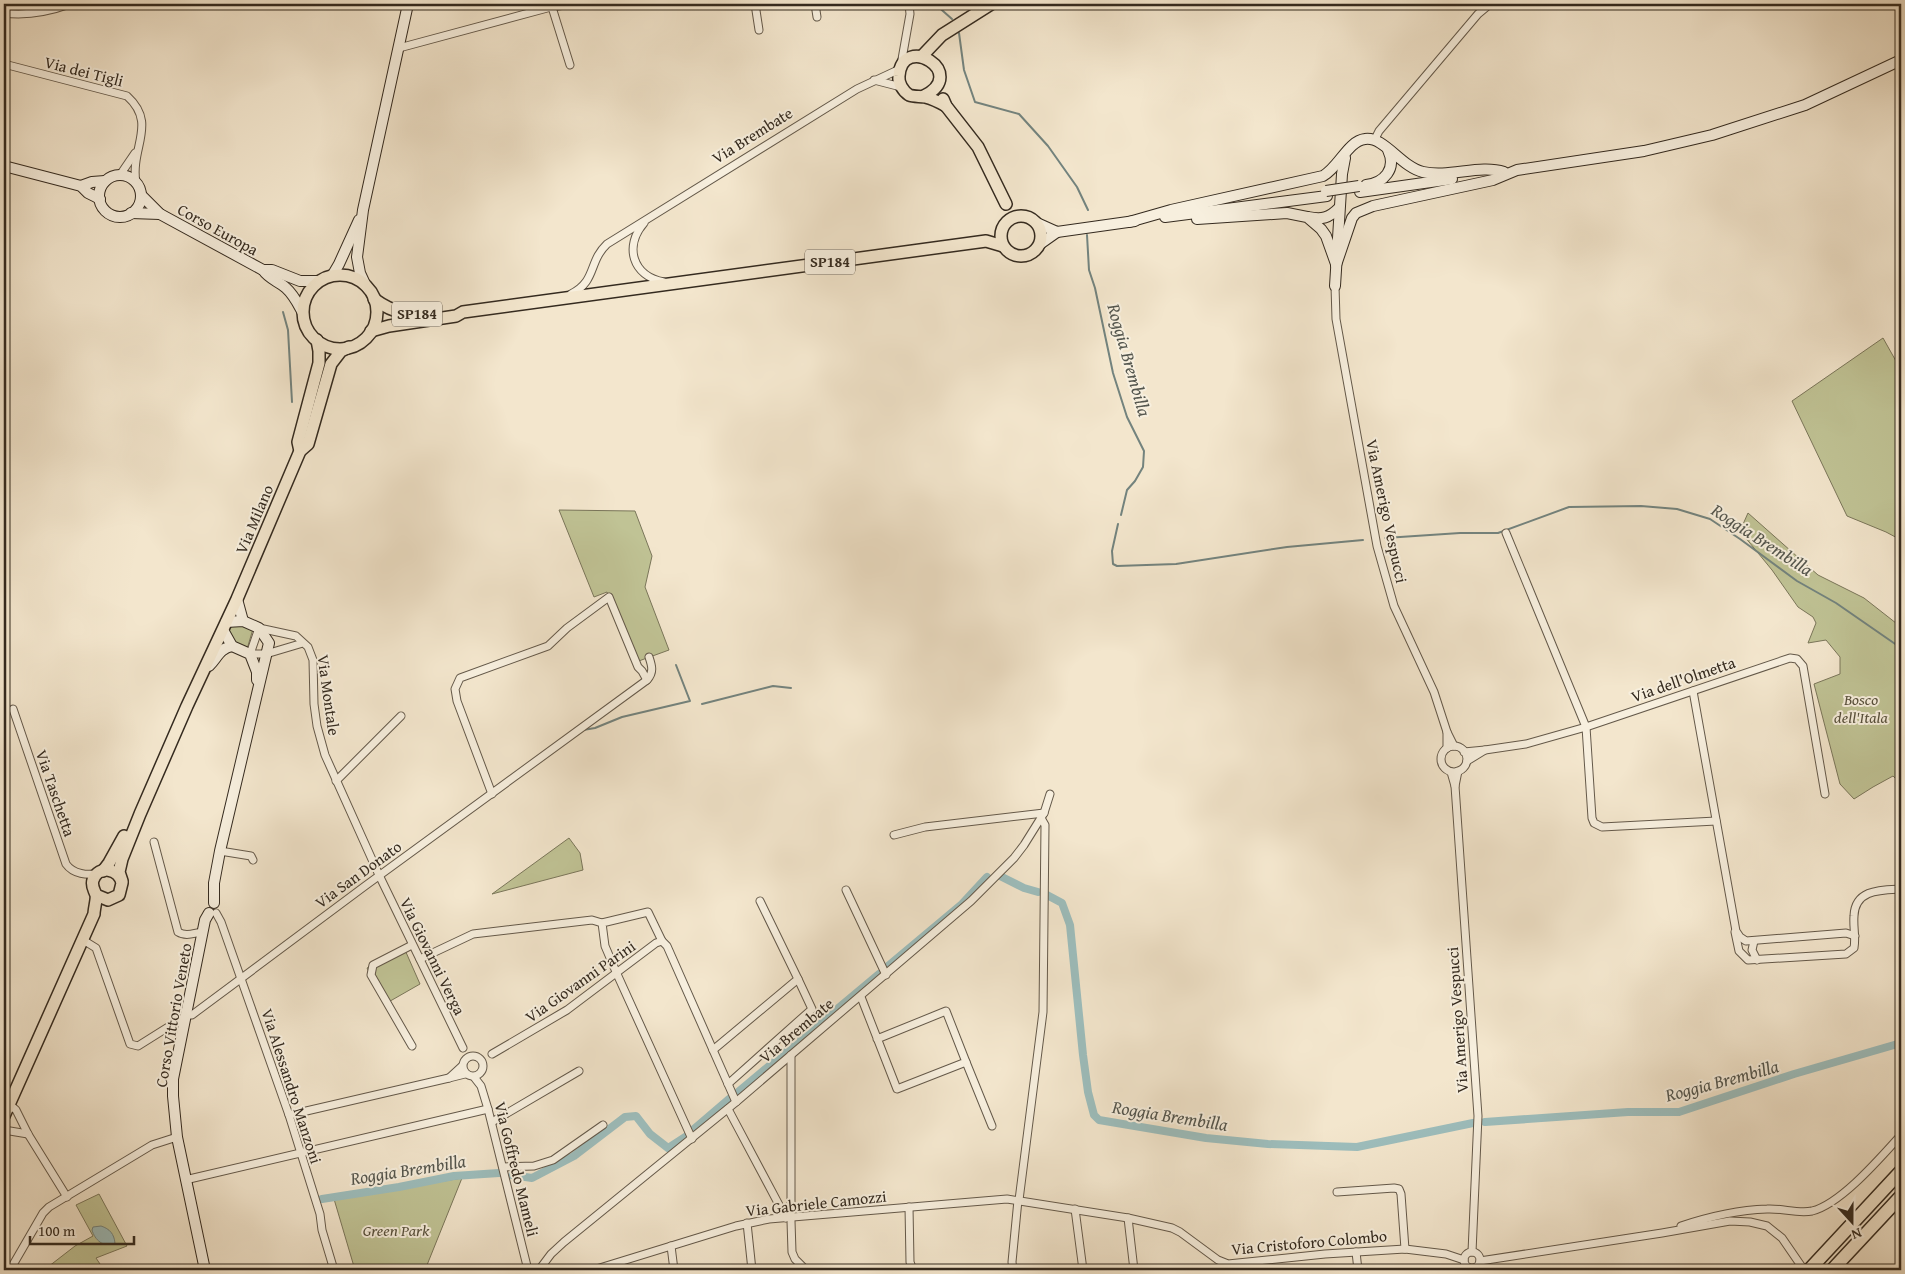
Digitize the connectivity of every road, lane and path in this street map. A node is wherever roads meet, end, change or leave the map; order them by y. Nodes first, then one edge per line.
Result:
1 (70, 4) edge
2 (408, 4) edge
3 (572, 4) edge
4 (755, 4) edge
5 (815, 4) edge
6 (909, 4) edge
7 (990, 4) edge
8 (1490, 4) edge
9 (551, 5) edge
10 (4, 13) edge
11 (817, 17) dead end
12 (759, 30) dead end
13 (942, 35) junction
14 (399, 48) junction
15 (1901, 60) edge
16 (910, 61) junction
17 (4, 64) edge
18 (570, 65) dead end
19 (936, 66) junction
20 (874, 80) junction
21 (937, 85) junction
22 (901, 87) junction
23 (924, 96) junction
24 (946, 106) junction
25 (1375, 139) junction
26 (1387, 147) junction
27 (137, 151) junction
28 (1347, 152) junction
29 (4, 166) edge
30 (1518, 170) junction
31 (1504, 172) junction
32 (120, 175) junction
33 (105, 181) junction
34 (136, 183) junction
35 (81, 186) junction
36 (1359, 189) junction
37 (141, 195) junction
38 (100, 200) junction
39 (1006, 204) junction
40 (1339, 208) junction
41 (363, 210) junction
42 (131, 213) junction
43 (160, 214) junction
44 (1021, 216) junction
45 (1307, 217) junction
46 (648, 219) junction
47 (1128, 222) junction
48 (1037, 223) junction
49 (1005, 225) junction
50 (1057, 232) junction
51 (986, 241) junction
52 (1040, 244) junction
53 (1004, 246) junction
54 (1336, 265) junction
55 (263, 270) junction
56 (332, 276) junction
57 (319, 281) junction
58 (674, 284) junction
59 (366, 286) junction
60 (1335, 286) joint
61 (374, 299) junction
62 (561, 299) junction
63 (464, 312) junction
64 (303, 313) junction
65 (371, 331) junction
66 (317, 340) junction
67 (349, 347) junction
68 (300, 451) junction
69 (1506, 533) dead end
70 (237, 599) junction
71 (243, 621) junction
72 (224, 626) junction
73 (259, 628) junction
74 (272, 630) junction
75 (269, 643) junction
76 (303, 643) junction
77 (232, 646) junction
78 (250, 654) junction
79 (266, 654) junction
80 (649, 657) dead end
81 (203, 672) junction
82 (647, 680) junction
83 (258, 686) junction
84 (1693, 691) junction
85 (13, 709) dead end
86 (401, 716) dead end
87 (1586, 727) junction
88 (1451, 747) junction
89 (1485, 750) junction
90 (1464, 752) junction
91 (1466, 761) junction
92 (1454, 771) junction
93 (336, 781) junction
94 (492, 794) junction
95 (1050, 794) dead end
96 (1825, 794) dead end
97 (140, 814) junction
98 (1042, 815) junction
99 (1716, 821) junction
100 (894, 834) dead end
101 (154, 842) dead end
102 (220, 851) junction
103 (253, 860) dead end
104 (101, 872) junction
105 (85, 874) junction
106 (379, 876) junction
107 (122, 881) junction
108 (1901, 888) edge
109 (846, 890) dead end
110 (94, 891) junction
111 (115, 898) junction
112 (760, 900) dead end
113 (213, 910) junction
114 (94, 914) junction
115 (602, 923) junction
116 (1734, 927) junction
117 (203, 932) junction
118 (1855, 936) junction
119 (83, 940) junction
120 (1754, 941) junction
121 (659, 942) junction
122 (412, 945) junction
123 (420, 959) junction
124 (1757, 960) junction
125 (616, 974) junction
126 (886, 975) junction
127 (241, 978) junction
128 (798, 979) junction
129 (861, 997) junction
130 (186, 1017) junction
131 (877, 1039) junction
132 (412, 1046) dead end
133 (463, 1048) junction
134 (713, 1050) junction
135 (492, 1054) junction
136 (791, 1055) junction
137 (476, 1057) junction
138 (966, 1062) junction
139 (463, 1063) junction
140 (483, 1066) junction
141 (579, 1071) dead end
142 (465, 1074) junction
143 (474, 1077) junction
144 (449, 1078) junction
145 (728, 1084) junction
146 (736, 1102) junction
147 (9, 1104) junction
148 (488, 1108) junction
149 (728, 1109) junction
150 (289, 1115) junction
151 (4, 1116) edge
152 (492, 1122) junction
153 (603, 1125) dead end
154 (992, 1126) dead end
155 (4, 1130) edge
156 (28, 1134) junction
157 (1901, 1135) edge
158 (177, 1137) junction
159 (692, 1139) junction
160 (300, 1153) junction
161 (503, 1167) junction
162 (1901, 1171) edge
163 (185, 1180) junction
164 (1337, 1192) dead end
165 (1901, 1196) edge
166 (67, 1197) junction
167 (1018, 1200) junction
168 (909, 1207) junction
169 (1075, 1209) junction
170 (789, 1217) junction
171 (1128, 1218) junction
172 (747, 1223) junction
173 (1662, 1233) junction
174 (671, 1246) junction
175 (1405, 1249) junction
176 (1356, 1252) junction
177 (1472, 1252) junction
178 (1464, 1260) junction
179 (1480, 1261) junction
180 (1254, 1267) edge
181 (1472, 1269) edge
182 (10, 1270) edge
183 (204, 1270) edge
184 (334, 1270) edge
185 (528, 1270) edge
186 (539, 1270) edge
187 (593, 1270) edge
188 (674, 1270) edge
189 (752, 1270) edge
190 (806, 1270) edge
191 (913, 1270) edge
192 (1013, 1270) edge
193 (1083, 1270) edge
194 (1134, 1270) edge
195 (1358, 1270) edge
196 (1804, 1270) edge
197 (1809, 1270) edge
198 (1832, 1270) edge

1 - 10 street
2 - 14 main road
3 - 9 street
4 - 12 street
5 - 11 street
6 - 16 street
7 - 13 main road
8 - 25 street
9 - 14 street
9 - 18 street
13 - 16 main road
13 - 19 main road
14 - 41 main road
15 - 30 main road, SP184
16 - 19 main road
16 - 20 street, Via Brembate
16 - 22 main road
17 - 27 street, Via dei Tigli
19 - 21 main road
20 - 22 street
20 - 46 street, Via Brembate
21 - 23 main road
21 - 24 main road
22 - 23 main road
23 - 24 main road
24 - 39 main road
25 - 26 main road
25 - 28 main road
26 - 31 main road
26 - 36 main road
27 - 32 street, Via dei Tigli
27 - 34 street, Via dei Tigli
28 - 40 main road
28 - 47 main road
29 - 35 main road, Corso Europa
30 - 31 main road, SP184
30 - 54 main road
31 - 36 main road, SP184
32 - 33 main road, Corso Europa
32 - 34 main road
33 - 35 main road, Corso Europa
33 - 38 main road
34 - 37 main road, Corso Europa
35 - 38 main road, Corso Europa
36 - 47 main road, SP184
37 - 42 main road
37 - 43 main road, Corso Europa
38 - 42 main road, Corso Europa
39 - 44 main road
39 - 49 main road
40 - 45 main road
40 - 54 main road
41 - 56 main road
41 - 59 main road
42 - 43 main road, Corso Europa
43 - 55 main road, Corso Europa
44 - 48 main road
44 - 49 main road
45 - 47 main road
45 - 54 main road
46 - 58 street, Via Brembate
46 - 62 street, Via Brembate
47 - 50 main road, SP184
48 - 50 main road
48 - 52 main road
49 - 51 main road
49 - 53 main road
50 - 52 main road, SP184
51 - 53 main road, SP184
51 - 58 main road, SP184
52 - 53 main road, SP184
54 - 60 main road
55 - 57 main road
55 - 64 main road
56 - 57 main road
56 - 59 main road
57 - 64 main road
58 - 62 main road, SP184
59 - 61 main road
60 - 88 street, Via Amerigo Vespucci
61 - 63 main road, SP184
61 - 65 main road
62 - 63 main road, SP184
63 - 65 main road, SP184
64 - 66 main road
65 - 67 main road
66 - 67 main road
66 - 68 main road, Via Milano
67 - 68 main road, Via Milano
68 - 70 main road, Via Milano
69 - 87 street
70 - 71 main road
70 - 72 main road, Via Milano
71 - 72 main road
71 - 73 main road
72 - 77 main road
72 - 81 main road, Via Milano
73 - 74 street
73 - 75 main road
73 - 78 street
74 - 75 street
74 - 76 street
75 - 79 main road, Corso Vittorio Veneto
76 - 79 street
76 - 93 street, Via Montale
77 - 78 main road
77 - 81 main road
78 - 79 street
78 - 83 main road
79 - 83 main road, Corso Vittorio Veneto
80 - 82 street
81 - 97 main road, Via Milano
82 - 94 street, Via San Donato
82 - 94 street
83 - 102 main road, Corso Vittorio Veneto
84 - 87 street, Via dell'Olmetta
84 - 96 street, Via dell'Olmetta
84 - 99 street
85 - 105 street, Via Taschetta
86 - 93 street
87 - 89 street, Via dell'Olmetta
87 - 99 street
88 - 90 street
88 - 92 street, Via Amerigo Vespucci
89 - 90 street, Via dell'Olmetta
89 - 91 street
90 - 91 street
91 - 92 street
92 - 177 street, Via Amerigo Vespucci
93 - 106 street, Via Montale
94 - 106 street, Via San Donato
95 - 98 street, Via Brembate
97 - 104 main road
97 - 107 main road
98 - 100 street
98 - 126 street, Via Brembate
98 - 167 street
99 - 116 street
101 - 117 street
102 - 103 street
102 - 113 main road, Corso Vittorio Veneto
104 - 105 street
104 - 107 main road
104 - 110 main road
105 - 110 street, Via Taschetta
106 - 122 street, Via Giovanni Verga
106 - 127 street, Via San Donato
107 - 111 main road
108 - 118 street
109 - 126 street
110 - 111 main road
110 - 114 main road
111 - 114 main road
112 - 128 street
113 - 117 main road, Corso Vittorio Veneto
113 - 127 street, Via Alessandro Manzoni
114 - 119 main road
115 - 121 street
115 - 123 street
115 - 125 street
116 - 120 street
116 - 124 street
117 - 130 main road, Corso Vittorio Veneto
118 - 120 street
118 - 124 street
119 - 130 street
119 - 147 main road
120 - 124 street
121 - 125 street, Via Giovanni Parini
121 - 134 street
122 - 123 street, Via Giovanni Verga
122 - 132 street
123 - 133 street, Via Giovanni Verga
125 - 135 street, Via Giovanni Parini
125 - 159 street
126 - 129 street, Via Brembate
127 - 130 street, Via San Donato
127 - 150 street, Via Alessandro Manzoni
128 - 134 street
128 - 145 street
129 - 131 street
129 - 136 street, Via Brembate
130 - 158 main road, Corso Vittorio Veneto
131 - 138 street
131 - 138 street
133 - 137 street, Via Giovanni Verga
133 - 139 street, Via Giovanni Verga
134 - 145 street
135 - 137 street, Via Giovanni Parini
135 - 140 street, Via Giovanni Parini
136 - 146 street, Via Brembate
136 - 170 street
137 - 139 street
137 - 140 street
138 - 154 street
139 - 142 street
139 - 144 street
140 - 143 street
141 - 152 street
142 - 143 street
142 - 144 street
143 - 148 street, Via Goffredo Mameli
144 - 150 street
145 - 146 street
146 - 149 street, Via Brembate
147 - 151 main road
147 - 156 street
148 - 152 street, Via Goffredo Mameli
148 - 160 street
149 - 159 street, Via Brembate
149 - 170 street
150 - 160 street, Via Alessandro Manzoni
152 - 161 street, Via Goffredo Mameli
153 - 161 street
155 - 156 street
156 - 166 street
157 - 173 street
158 - 163 main road, Corso Vittorio Veneto
158 - 166 street
159 - 186 street, Via Brembate
160 - 163 street
160 - 184 street, Via Alessandro Manzoni
161 - 185 street, Via Goffredo Mameli
162 - 197 highway
163 - 183 main road, Corso Vittorio Veneto
164 - 175 street
165 - 198 highway
166 - 182 street
167 - 168 street, Via Gabriele Camozzi
167 - 169 street, Via Cristoforo Colombo
167 - 192 street
168 - 170 street, Via Gabriele Camozzi
168 - 191 street
169 - 171 street, Via Cristoforo Colombo
169 - 193 street
170 - 172 street, Via Gabriele Camozzi
170 - 190 street
171 - 180 street, Via Cristoforo Colombo
171 - 194 street
172 - 174 street, Via Gabriele Camozzi
172 - 189 street
173 - 179 street
173 - 196 street
174 - 187 street, Via Gabriele Camozzi
174 - 188 street
175 - 176 street, Via Cristoforo Colombo
175 - 178 street, Via Cristoforo Colombo
176 - 180 street, Via Cristoforo Colombo
176 - 195 street
177 - 178 street
177 - 179 street
178 - 181 street
179 - 181 street

